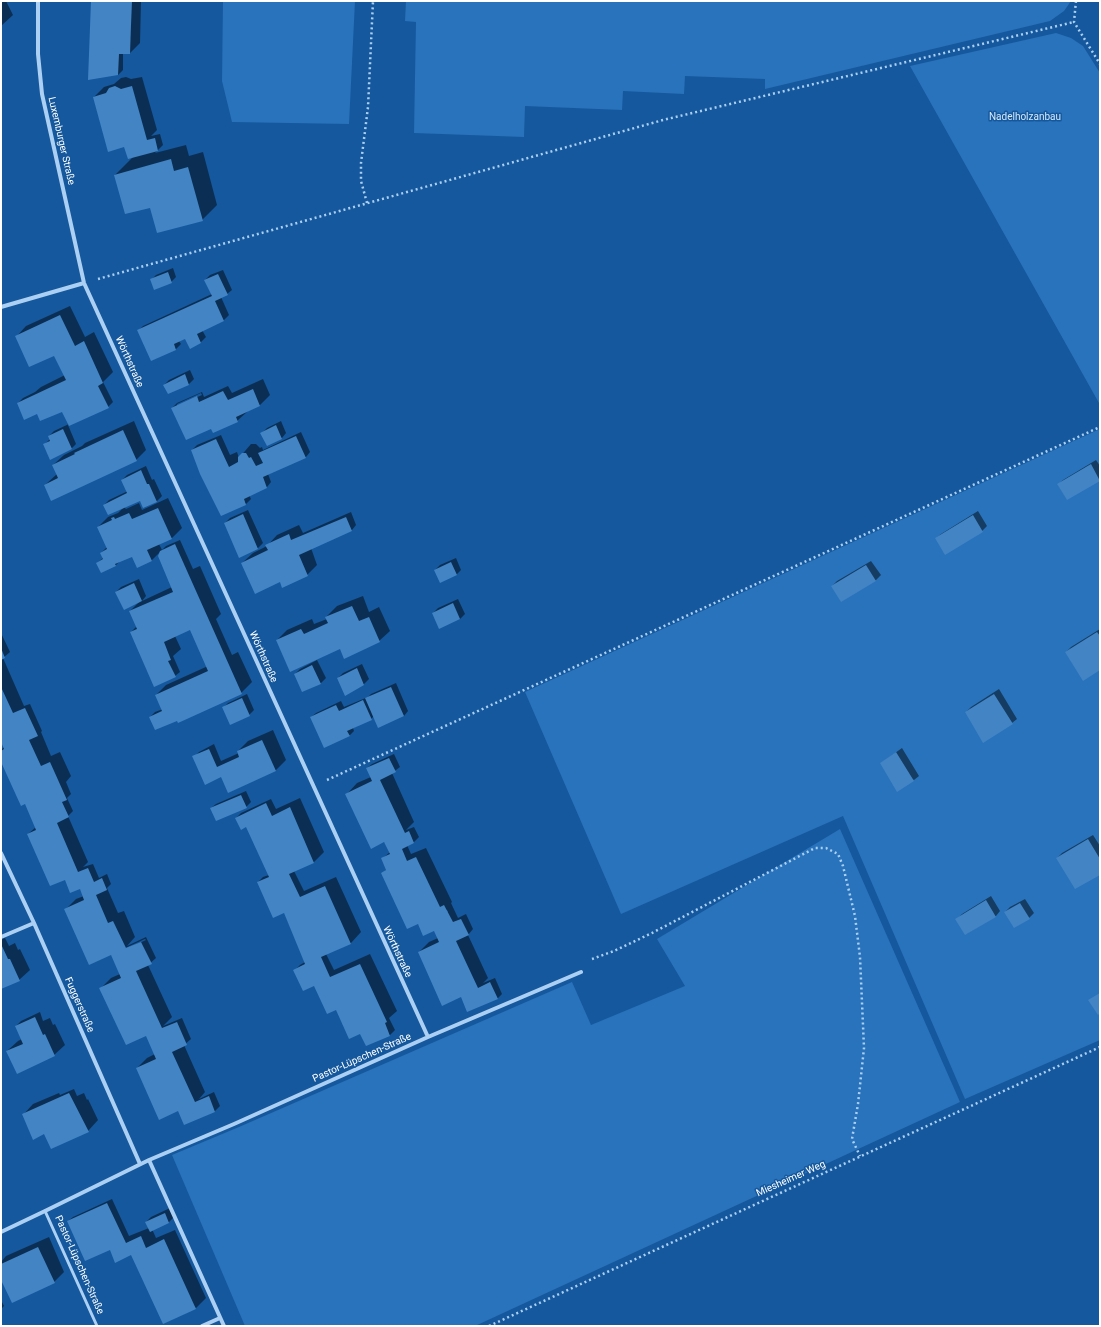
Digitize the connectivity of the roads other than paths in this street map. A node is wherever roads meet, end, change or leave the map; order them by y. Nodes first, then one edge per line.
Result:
1 (38, 1) edge
2 (84, 283) junction
3 (1, 307) edge
4 (1, 853) edge
5 (34, 923) junction
6 (1, 937) edge
7 (581, 972) dead end
8 (428, 1037) junction
9 (149, 1160) junction
10 (140, 1164) junction
11 (45, 1212) junction
12 (1, 1232) edge
13 (220, 1318) junction
14 (97, 1326) edge
15 (202, 1326) edge
16 (224, 1326) edge

1 - 2 street, Luxemburger Straße
2 - 3 street
2 - 8 street, Wörthstraße
4 - 5 street, Fuggerstraße
5 - 6 street
5 - 10 street, Fuggerstraße
7 - 8 street, Pastor-Lüpschen-Straße
8 - 9 street, Pastor-Lüpschen-Straße
9 - 10 street, Pastor-Lüpschen-Straße
9 - 13 street
10 - 11 street, Pastor-Lüpschen-Straße
11 - 12 street, Pastor-Lüpschen-Straße
11 - 14 lane, Pastor-Lüpschen-Straße
13 - 15 street
13 - 16 street

